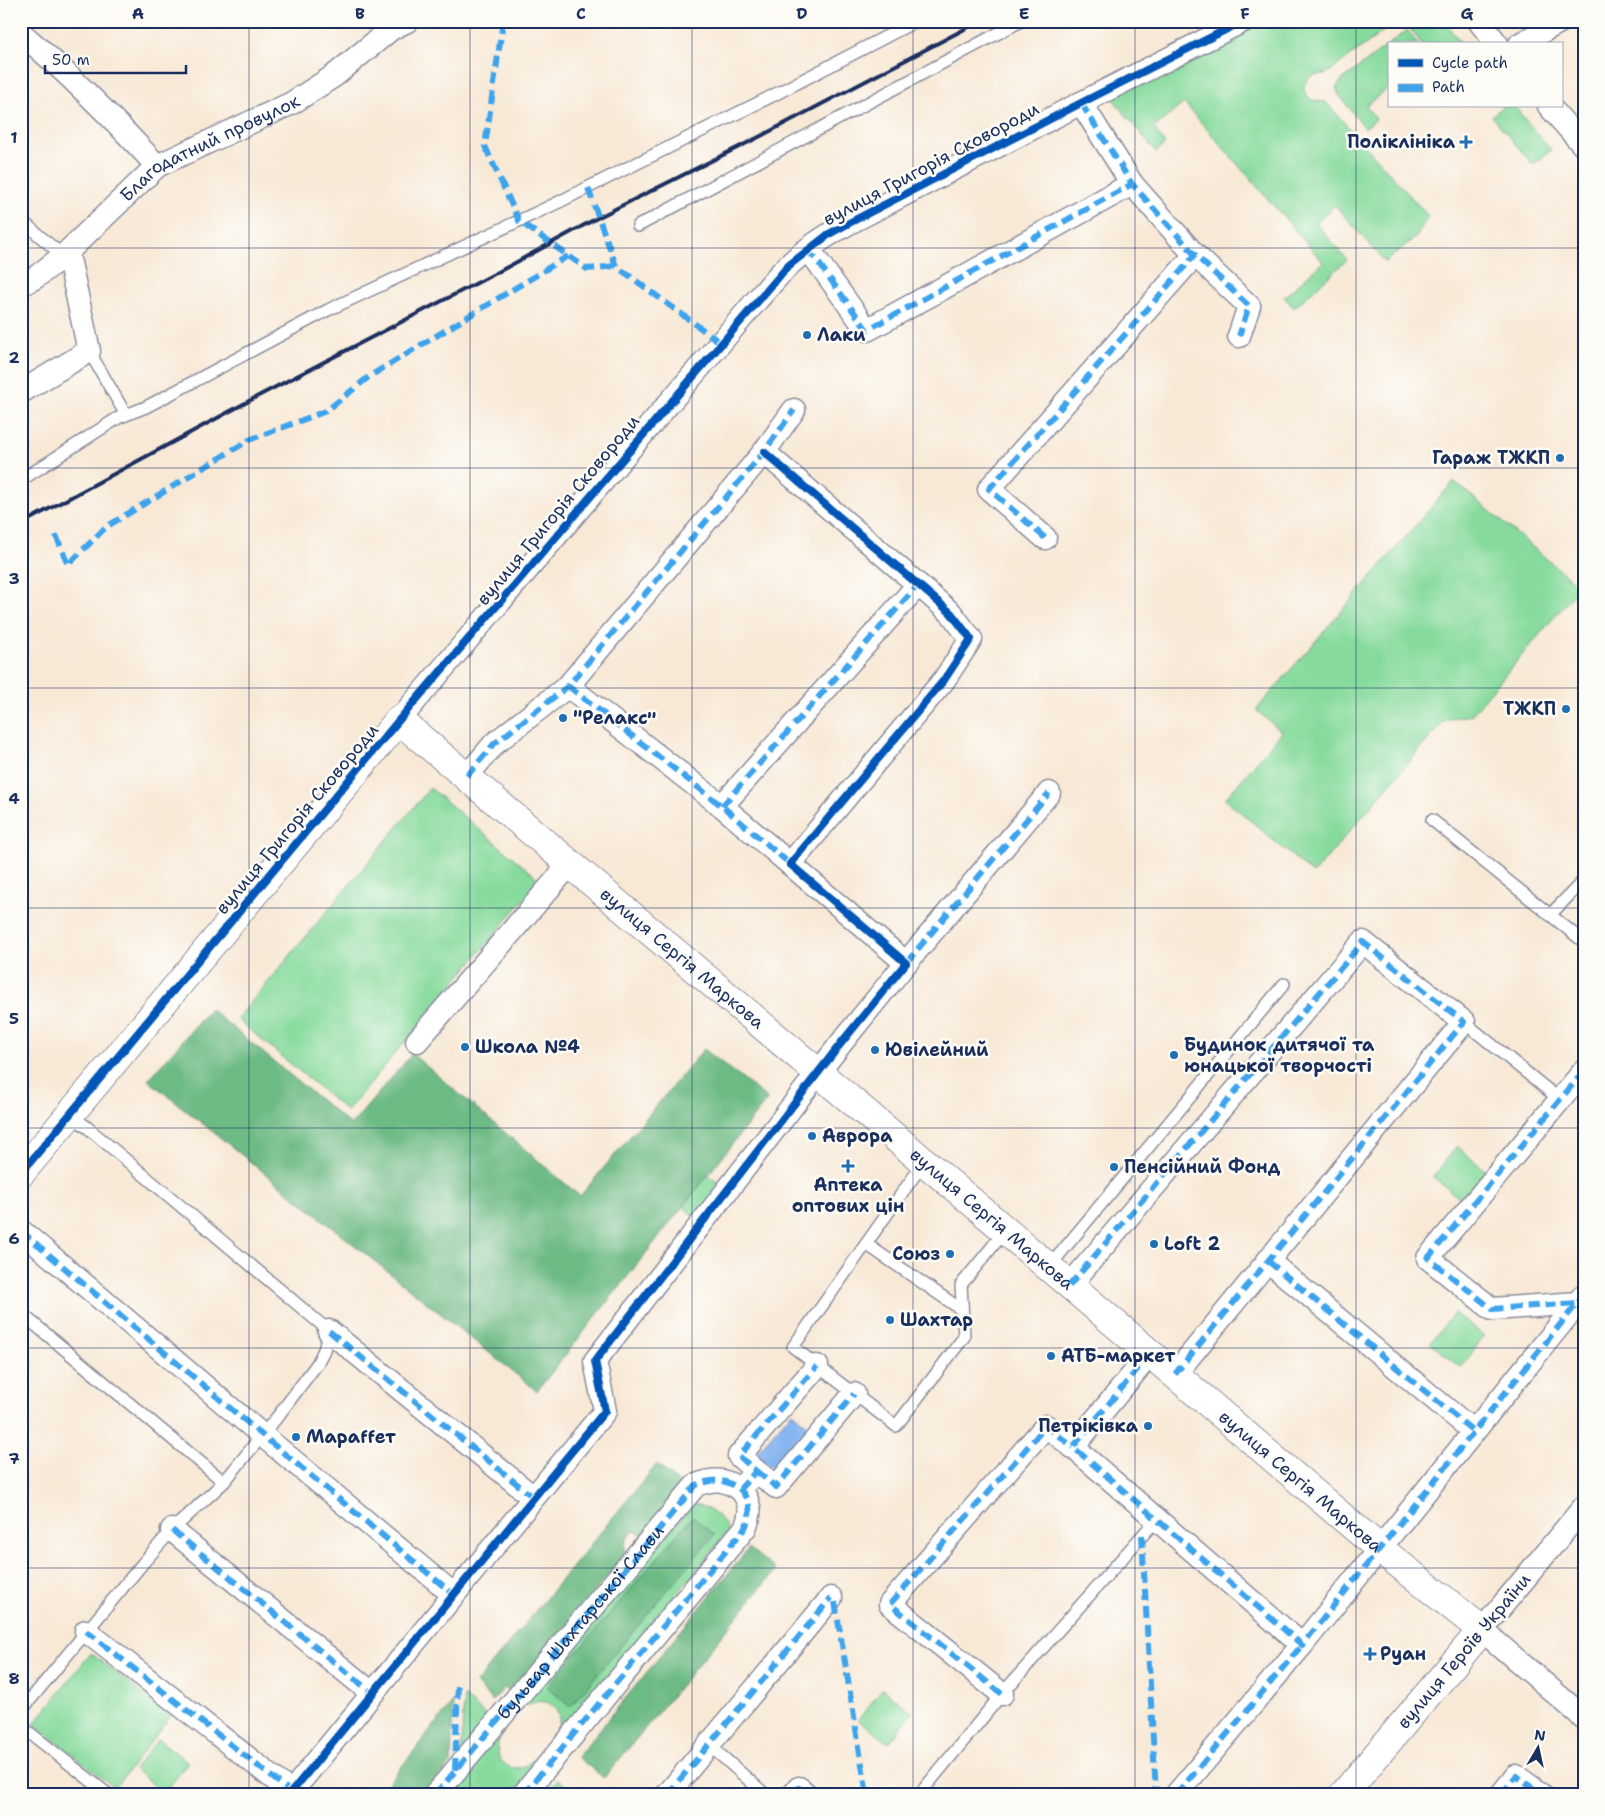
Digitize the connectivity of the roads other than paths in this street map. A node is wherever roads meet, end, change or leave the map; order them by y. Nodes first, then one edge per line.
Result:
1 (916, 21) edge
2 (1021, 21) edge
3 (1243, 21) edge
4 (1479, 21) edge
5 (1561, 21) edge
6 (393, 24) edge
7 (21, 33) edge
8 (1495, 42) edge
9 (1524, 42) edge
10 (1081, 103) junction
11 (1551, 108) edge
12 (1584, 146) edge
13 (157, 166) junction
14 (1132, 184) junction
15 (21, 220) edge
16 (638, 226) dead end
17 (806, 251) junction
18 (1195, 255) junction
19 (63, 256) junction
20 (21, 286) edge
21 (1239, 336) dead end
22 (89, 351) junction
23 (21, 392) edge
24 (794, 410) dead end
25 (126, 416) junction
26 (764, 452) junction
27 (21, 480) edge
28 (1045, 538) dead end
29 (918, 585) junction
30 (568, 686) junction
31 (399, 720) junction
32 (466, 776) junction
33 (1049, 793) dead end
34 (722, 806) junction
35 (1432, 820) dead end
36 (570, 864) junction
37 (790, 864) junction
38 (1584, 880) edge
39 (1550, 915) junction
40 (1584, 942) edge
41 (906, 963) junction
42 (1284, 984) dead end
43 (1464, 1022) junction
44 (417, 1041) dead end
45 (1584, 1071) edge
46 (819, 1073) junction
47 (1559, 1099) junction
48 (69, 1114) junction
49 (924, 1162) junction
50 (21, 1173) edge
51 (1005, 1230) junction
52 (21, 1231) edge
53 (866, 1244) junction
54 (1268, 1261) junction
55 (1049, 1268) junction
56 (1069, 1286) junction
57 (1582, 1302) edge
58 (962, 1310) junction
59 (21, 1312) edge
60 (330, 1331) junction
61 (1150, 1354) junction
62 (817, 1366) junction
63 (1174, 1374) junction
64 (854, 1394) junction
65 (1473, 1431) junction
66 (262, 1435) junction
67 (1074, 1447) junction
68 (756, 1471) junction
69 (224, 1482) junction
70 (740, 1489) junction
71 (533, 1497) junction
72 (1584, 1507) edge
73 (1156, 1520) junction
74 (172, 1530) junction
75 (1380, 1549) junction
76 (453, 1594) junction
77 (830, 1598) dead end
78 (1482, 1630) junction
79 (86, 1631) junction
80 (1302, 1644) junction
81 (372, 1693) junction
82 (1002, 1694) junction
83 (21, 1711) edge
84 (1584, 1718) edge
85 (21, 1726) edge
86 (708, 1744) junction
87 (290, 1794) edge
88 (109, 1795) edge
89 (435, 1795) edge
90 (523, 1795) edge
91 (667, 1795) edge
92 (766, 1795) edge
93 (793, 1795) edge
94 (807, 1795) edge
95 (919, 1795) edge
96 (1176, 1795) edge
97 (1343, 1795) edge
98 (1501, 1795) edge
99 (1542, 1795) edge

1 - 25 lane
2 - 16 lane
3 - 10 street, вулиця Григорія Сковороди
4 - 8 street
5 - 9 street
6 - 13 street, Благодатний провулок
7 - 13 street
10 - 14 street
10 - 17 street, вулиця Григорія Сковороди
11 - 12 street
13 - 19 street, Благодатний провулок
14 - 17 street
14 - 18 street
15 - 19 lane
17 - 31 street, вулиця Григорія Сковороди
18 - 21 street
18 - 28 street
19 - 20 street, Благодатний провулок
19 - 22 street
22 - 23 street
22 - 25 lane
24 - 26 street
25 - 27 lane
26 - 29 street
26 - 30 street
29 - 34 street
29 - 37 street
30 - 32 street
30 - 34 street
31 - 32 street, вулиця Сергія Маркова
31 - 48 street, вулиця Григорія Сковороди
32 - 36 street, вулиця Сергія Маркова
33 - 41 street
34 - 37 street
35 - 39 lane
36 - 44 street
36 - 46 street, вулиця Сергія Маркова
37 - 41 street
38 - 39 lane
39 - 40 lane
41 - 46 street
42 - 55 lane
43 - 47 lane
43 - 54 street
43 - 56 street
45 - 47 street
46 - 49 street, вулиця Сергія Маркова
46 - 71 street
47 - 57 street
48 - 50 street, вулиця Григорія Сковороди
48 - 60 lane
49 - 51 street, вулиця Сергія Маркова
49 - 53 lane
51 - 55 street, вулиця Сергія Маркова
51 - 58 lane
52 - 66 street
53 - 58 lane
53 - 62 lane
54 - 63 street
54 - 65 street
55 - 56 street, вулиця Сергія Маркова
56 - 61 street, вулиця Сергія Маркова
57 - 65 street
58 - 64 lane
59 - 69 lane
60 - 66 lane
60 - 71 street
61 - 63 street, вулиця Сергія Маркова
61 - 67 street
62 - 64 lane
62 - 68 street
63 - 75 street, вулиця Сергія Маркова
64 - 68 street
65 - 75 street
66 - 69 lane
66 - 76 street
67 - 73 street
67 - 82 street
68 - 70 street
69 - 74 lane
70 - 89 street, бульвар Шахтарської Слави
70 - 90 street
71 - 76 street
72 - 78 street, вулиця Героїв України
73 - 80 street
73 - 82 lane
74 - 79 lane
74 - 81 street
75 - 78 street, вулиця Сергія Маркова
75 - 80 street
76 - 81 street
77 - 86 street
78 - 84 street, вулиця Сергія Маркова
78 - 97 street, вулиця Героїв України
79 - 83 lane
79 - 87 street
80 - 96 street
81 - 87 street
82 - 95 lane
85 - 88 lane
86 - 91 street
86 - 92 lane
93 - 94 street
98 - 99 street

